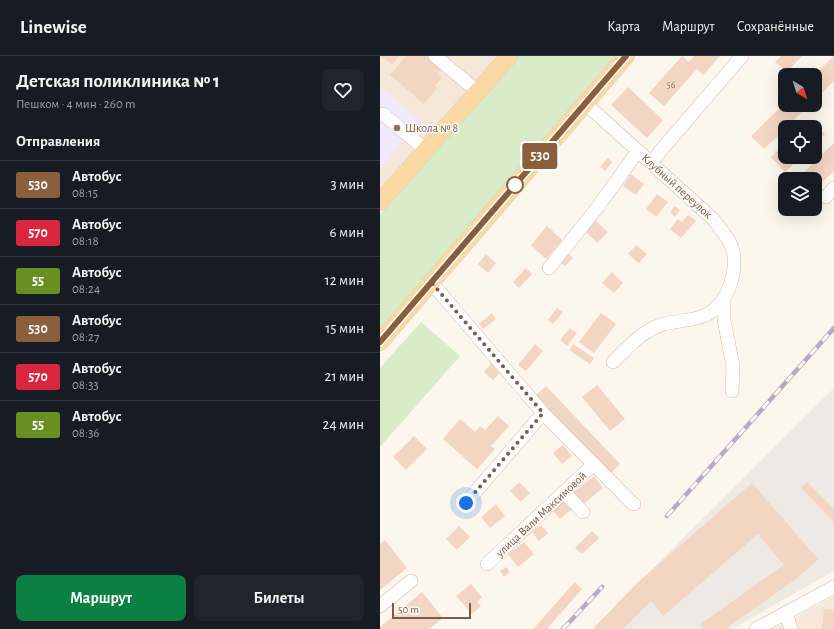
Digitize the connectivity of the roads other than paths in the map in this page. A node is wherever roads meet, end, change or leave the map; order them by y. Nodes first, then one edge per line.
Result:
1 (435, 56) edge
2 (508, 56) edge
3 (626, 56) edge
4 (742, 56) edge
5 (477, 92) junction
6 (586, 104) junction
7 (383, 114) dead end
8 (426, 150) junction
9 (638, 151) junction
10 (651, 162) junction
11 (380, 202) edge
12 (550, 268) dead end
13 (431, 282) junction
14 (724, 298) junction
15 (380, 342) edge
16 (613, 362) dead end
17 (732, 391) dead end
18 (543, 413) junction
19 (594, 464) junction
20 (564, 492) junction
21 (466, 503) dead end
22 (634, 504) dead end
23 (583, 512) dead end
24 (487, 564) dead end
25 (411, 581) dead end
26 (834, 587) edge
27 (380, 606) edge
28 (786, 613) junction
29 (756, 629) edge
30 (791, 629) edge

1 - 5 street
2 - 5 main road
3 - 6 main road
4 - 10 street
5 - 8 main road
6 - 9 street, Клубный переулок
6 - 13 main road
7 - 8 street
8 - 11 main road
9 - 10 street, Клубный переулок
9 - 12 street, Клубный переулок
10 - 14 street, Клубный переулок
13 - 15 main road
13 - 18 street, улица Вали Максимовой
14 - 16 street, Клубный переулок
14 - 17 street
18 - 19 street, улица Вали Максимовой
18 - 21 street
19 - 20 street, улица Вали Максимовой
19 - 22 street, улица Вали Максимовой
20 - 23 street
20 - 24 street, улица Вали Максимовой
25 - 27 street
26 - 28 street
28 - 29 street
28 - 30 street

